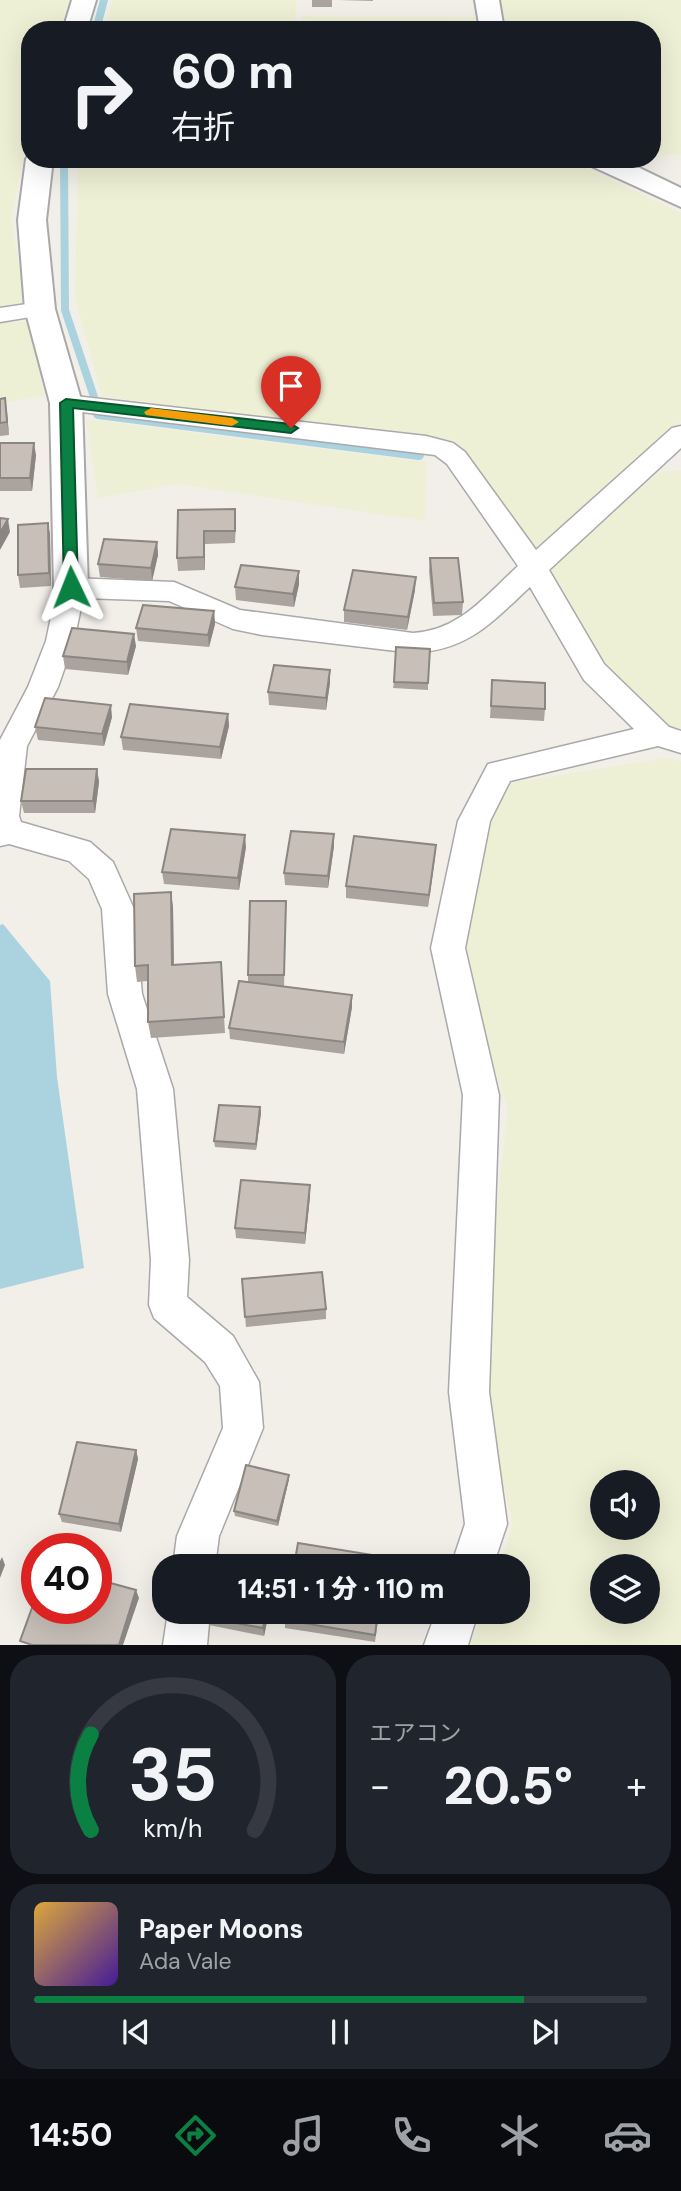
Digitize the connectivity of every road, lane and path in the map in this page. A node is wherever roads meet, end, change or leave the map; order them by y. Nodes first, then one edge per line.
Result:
1 (84, 0) edge
2 (487, 0) edge
3 (78, 21) edge
4 (490, 21) edge
5 (39, 168) edge
6 (617, 168) edge
7 (681, 199) edge
8 (40, 309) junction
9 (0, 315) edge
10 (66, 403) junction
11 (681, 434) edge
12 (533, 567) junction
13 (71, 587) junction
14 (669, 739) edge
15 (6, 745) edge
16 (4, 833) edge
17 (196, 1554) edge
18 (476, 1554) edge
19 (188, 1624) edge
20 (453, 1624) edge
21 (185, 1645) edge
22 (446, 1645) edge

1 - 3 street
2 - 4 street
5 - 8 street
6 - 7 street
8 - 9 street
8 - 10 street
10 - 12 street
10 - 13 street
11 - 12 street
12 - 13 street
12 - 14 street
13 - 15 street
14 - 18 street
15 - 16 street
16 - 17 street
19 - 21 street
20 - 22 street

